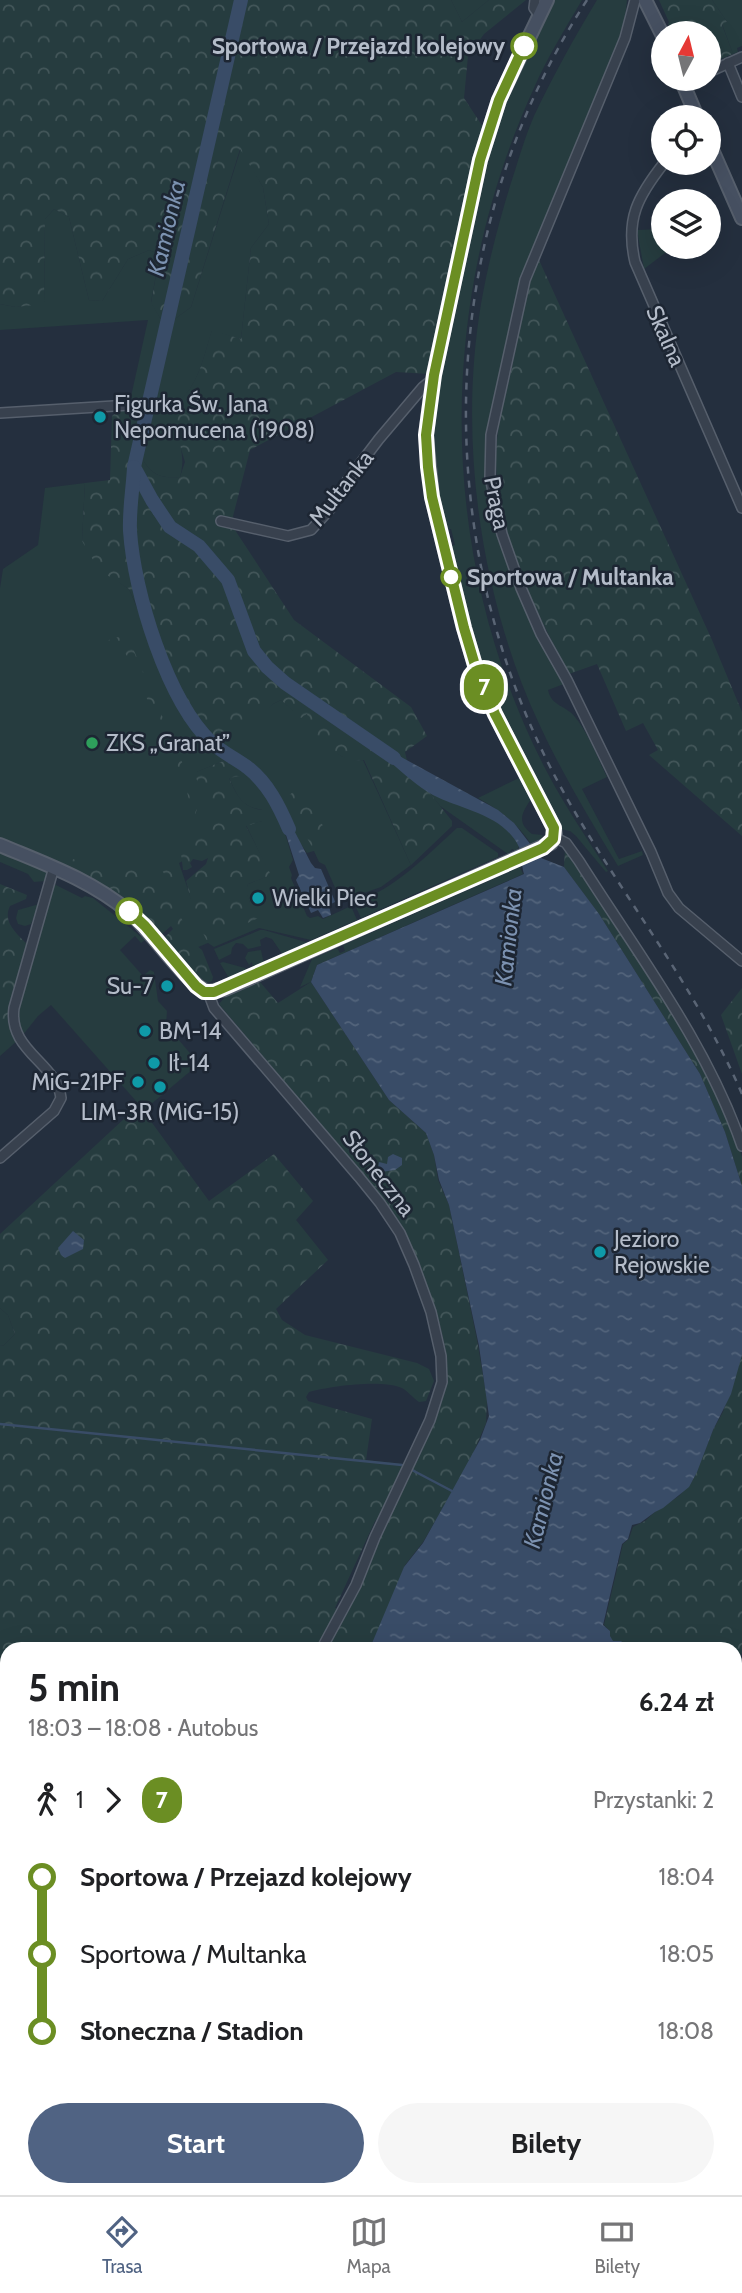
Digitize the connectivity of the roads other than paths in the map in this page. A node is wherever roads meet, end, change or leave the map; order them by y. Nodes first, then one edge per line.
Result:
1 (535, 0) edge
2 (547, 0) edge
3 (635, 0) edge
4 (645, 0) edge
5 (539, 15) junction
6 (656, 21) edge
7 (742, 57) edge
8 (728, 64) junction
9 (721, 67) edge
10 (742, 97) edge
11 (721, 170) edge
12 (654, 175) edge
13 (742, 218) edge
14 (433, 379) junction
15 (130, 405) dead end
16 (0, 413) edge
17 (742, 508) edge
18 (221, 521) dead end
19 (554, 835) junction
20 (0, 845) edge
21 (54, 867) junction
22 (742, 961) edge
23 (208, 992) junction
24 (742, 1146) edge
25 (0, 1158) edge
26 (325, 1642) edge

1 - 5 street
2 - 5 street
3 - 22 street, Praga
4 - 6 street
5 - 14 street
7 - 8 street
8 - 9 street
8 - 10 street
11 - 13 street
12 - 17 street, Skalna
14 - 18 street, Multanka
14 - 19 street
15 - 16 street
19 - 23 street
19 - 24 street
20 - 21 street, Słoneczna
21 - 23 street, Słoneczna
21 - 25 street
23 - 26 street, Słoneczna

